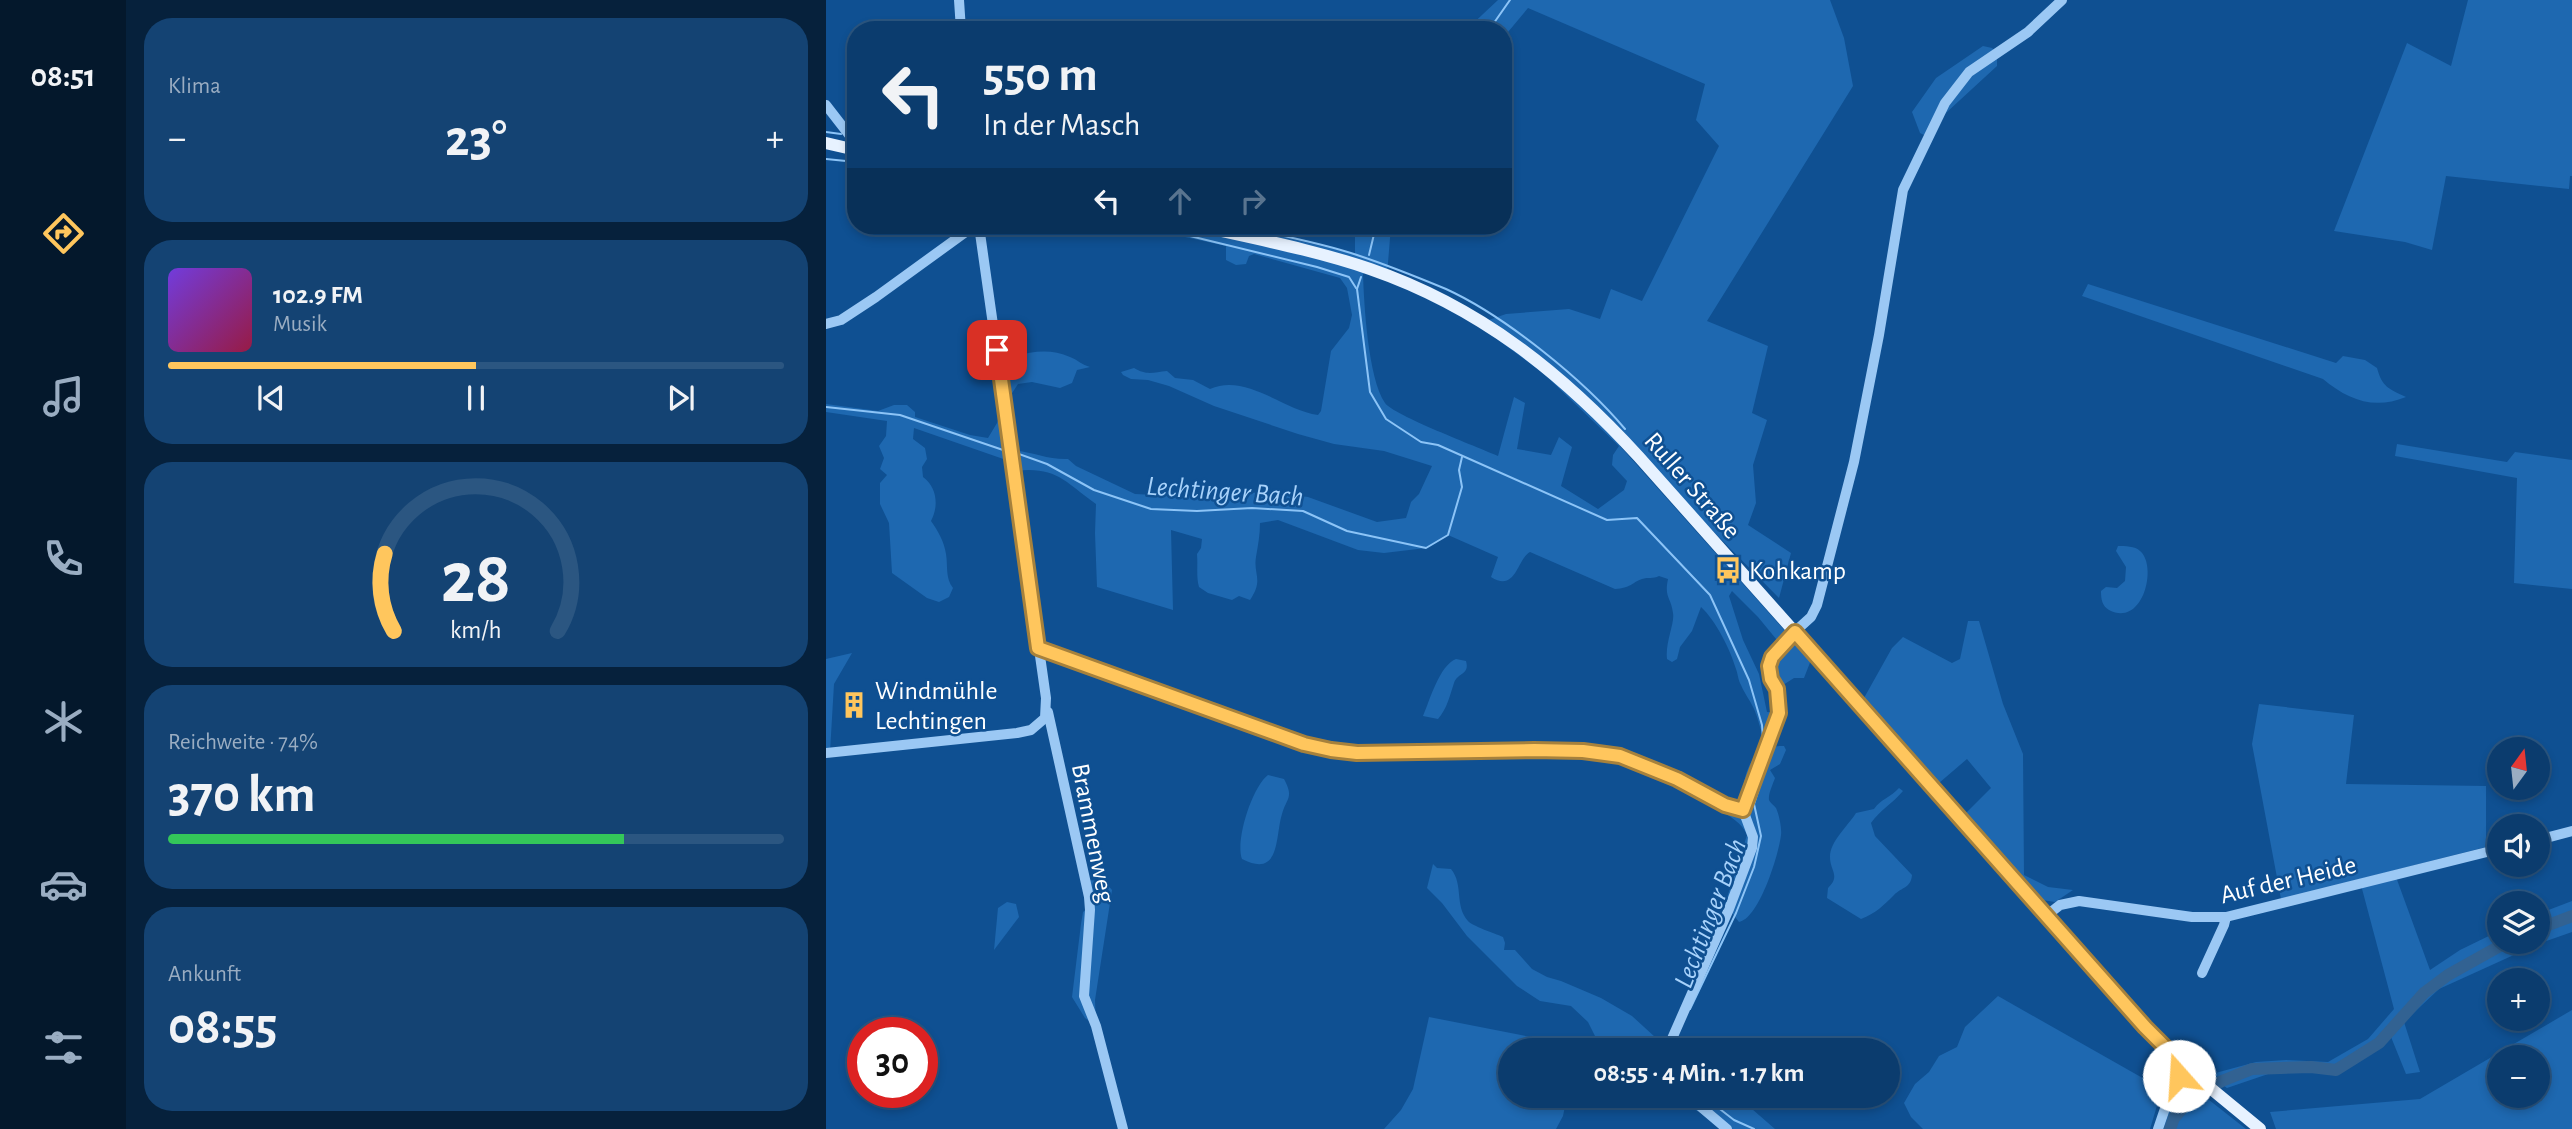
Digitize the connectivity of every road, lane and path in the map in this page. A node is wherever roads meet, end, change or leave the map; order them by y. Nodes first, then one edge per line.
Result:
1 (959, 0) edge
2 (2062, 0) edge
3 (960, 21) edge
4 (826, 105) edge
5 (847, 132) edge
6 (826, 143) edge
7 (847, 147) edge
8 (964, 235) edge
9 (978, 235) edge
10 (1235, 235) edge
11 (826, 324) edge
12 (1795, 632) junction
13 (1038, 648) junction
14 (1047, 709) junction
15 (826, 753) edge
16 (1743, 810) junction
17 (2572, 831) edge
18 (2550, 837) edge
19 (2487, 852) edge
20 (2046, 916) junction
21 (2226, 917) junction
22 (2202, 973) dead end
23 (1672, 1038) edge
24 (2166, 1048) junction
25 (2186, 1068) junction
26 (2169, 1094) junction
27 (1702, 1108) edge
28 (1123, 1129) edge
29 (1727, 1129) edge
30 (2158, 1129) edge
31 (2260, 1129) edge

1 - 3 street
2 - 12 street
4 - 5 street
6 - 7 main road
8 - 11 street
9 - 13 street, Brammenweg
10 - 12 main road, Ruller Straße
12 - 16 street
12 - 20 main road, Ruller Straße
13 - 14 street, Brammenweg
13 - 16 street
14 - 15 street
14 - 28 street, Brammenweg
16 - 23 street
17 - 18 street
19 - 21 street, Auf der Heide
20 - 21 street, Auf der Heide
20 - 24 main road, Ruller Straße
21 - 22 street
24 - 25 main road, Ruller Straße
24 - 26 street
25 - 26 street
25 - 31 main road, Ruller Straße
26 - 30 street
27 - 29 street

